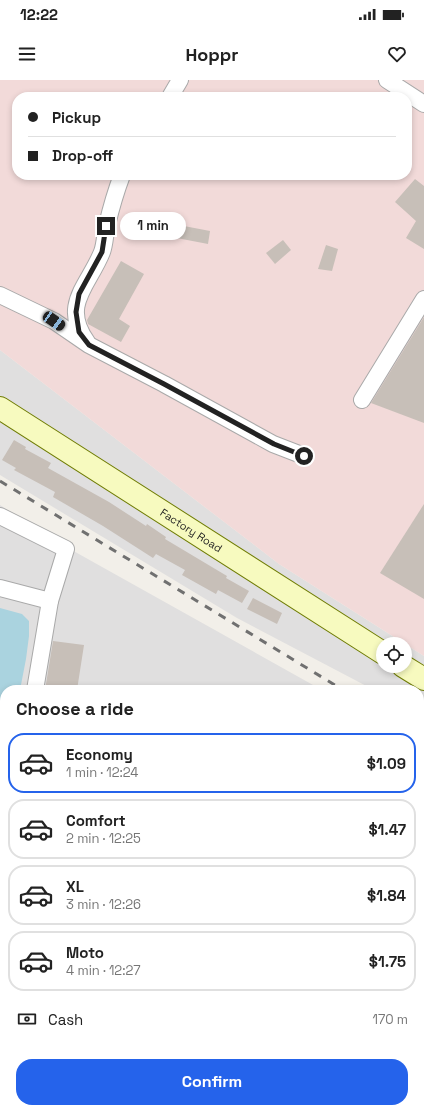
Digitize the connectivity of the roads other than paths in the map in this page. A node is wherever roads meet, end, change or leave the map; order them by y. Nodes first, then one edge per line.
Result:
1 (180, 80) edge
2 (387, 80) edge
3 (173, 92) edge
4 (406, 92) edge
5 (412, 96) edge
6 (424, 104) edge
7 (120, 180) edge
8 (0, 294) edge
9 (424, 299) edge
10 (89, 345) junction
11 (362, 400) dead end
12 (0, 408) edge
13 (304, 456) dead end
14 (0, 516) edge
15 (0, 588) edge
16 (50, 601) junction
17 (376, 649) edge
18 (412, 672) edge
19 (424, 680) edge
20 (36, 685) edge

1 - 3 street
2 - 4 street
5 - 6 street
7 - 10 street
8 - 10 street
9 - 11 street
10 - 13 street
12 - 17 main road, Factory Road
14 - 16 street
15 - 16 street
16 - 20 street
18 - 19 main road

